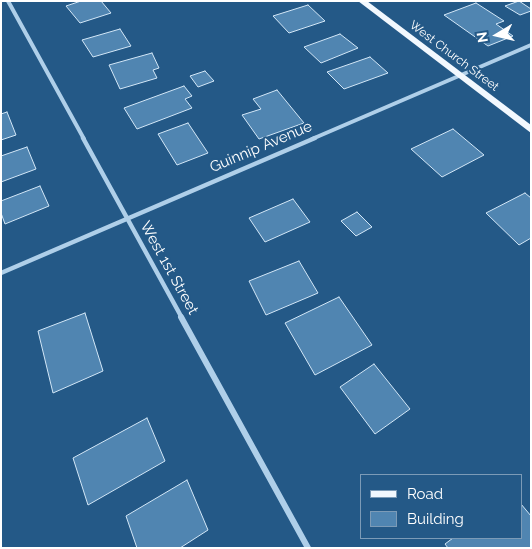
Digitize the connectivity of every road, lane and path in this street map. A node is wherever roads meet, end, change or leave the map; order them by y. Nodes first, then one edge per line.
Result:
1 (8, 1) edge
2 (362, 1) edge
3 (531, 45) edge
4 (459, 76) junction
5 (531, 130) edge
6 (127, 218) junction
7 (1, 273) edge
8 (308, 548) edge

1 - 6 street, West 1st Street
2 - 4 main road, West Church Street
3 - 4 street, Guinnip Avenue
4 - 5 main road, West Church Street
4 - 6 street, Guinnip Avenue
6 - 7 street, Guinnip Avenue
6 - 8 street, West 1st Street

